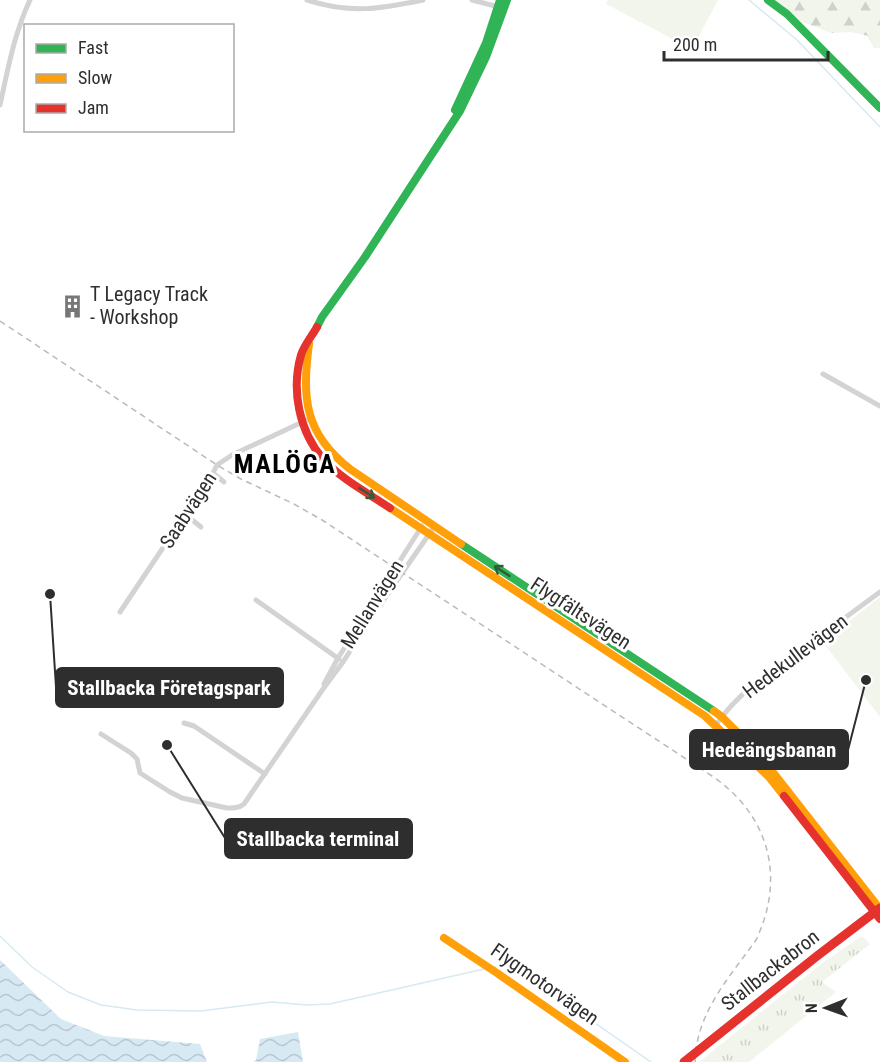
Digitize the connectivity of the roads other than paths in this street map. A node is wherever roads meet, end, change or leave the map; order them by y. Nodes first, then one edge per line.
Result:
1 (30, 0) edge
2 (307, 0) edge
3 (423, 0) edge
4 (472, 0) edge
5 (768, 0) edge
6 (502, 4) edge
7 (0, 105) edge
8 (880, 108) edge
9 (823, 374) dead end
10 (880, 406) edge
11 (306, 420) junction
12 (213, 473) junction
13 (224, 482) dead end
14 (186, 515) junction
15 (201, 527) dead end
16 (427, 527) junction
17 (880, 592) edge
18 (256, 600) dead end
19 (120, 612) dead end
20 (341, 660) junction
21 (722, 717) junction
22 (184, 723) dead end
23 (716, 725) junction
24 (101, 734) dead end
25 (265, 774) junction
26 (880, 908) edge
27 (880, 919) edge
28 (444, 938) dead end
29 (625, 1062) edge
30 (684, 1062) edge

1 - 7 street
2 - 3 street
4 - 6 street
5 - 8 main road
6 - 11 main road, Flygfältsvägen
9 - 10 street
11 - 12 street, Saabvägen
11 - 16 main road, Flygfältsvägen
12 - 13 street
12 - 14 street, Saabvägen
14 - 15 street
14 - 19 street, Saabvägen
16 - 20 street, Mellanvägen
16 - 20 street, Mellanvägen
21 -> 16 main road, Flygfältsvägen
16 - 23 main road, Flygfältsvägen
17 - 21 street, Hedekullevägen
18 - 20 street
20 - 25 street, Mellanvägen
21 - 23 street, Hedekullevägen
21 - 26 main road, Flygfältsvägen
22 - 25 street
23 - 27 main road, Flygfältsvägen
24 - 25 street, Mellanvägen
26 - 30 main road, Stallbackabron, bridge
28 - 29 main road, Flygmotorvägen

